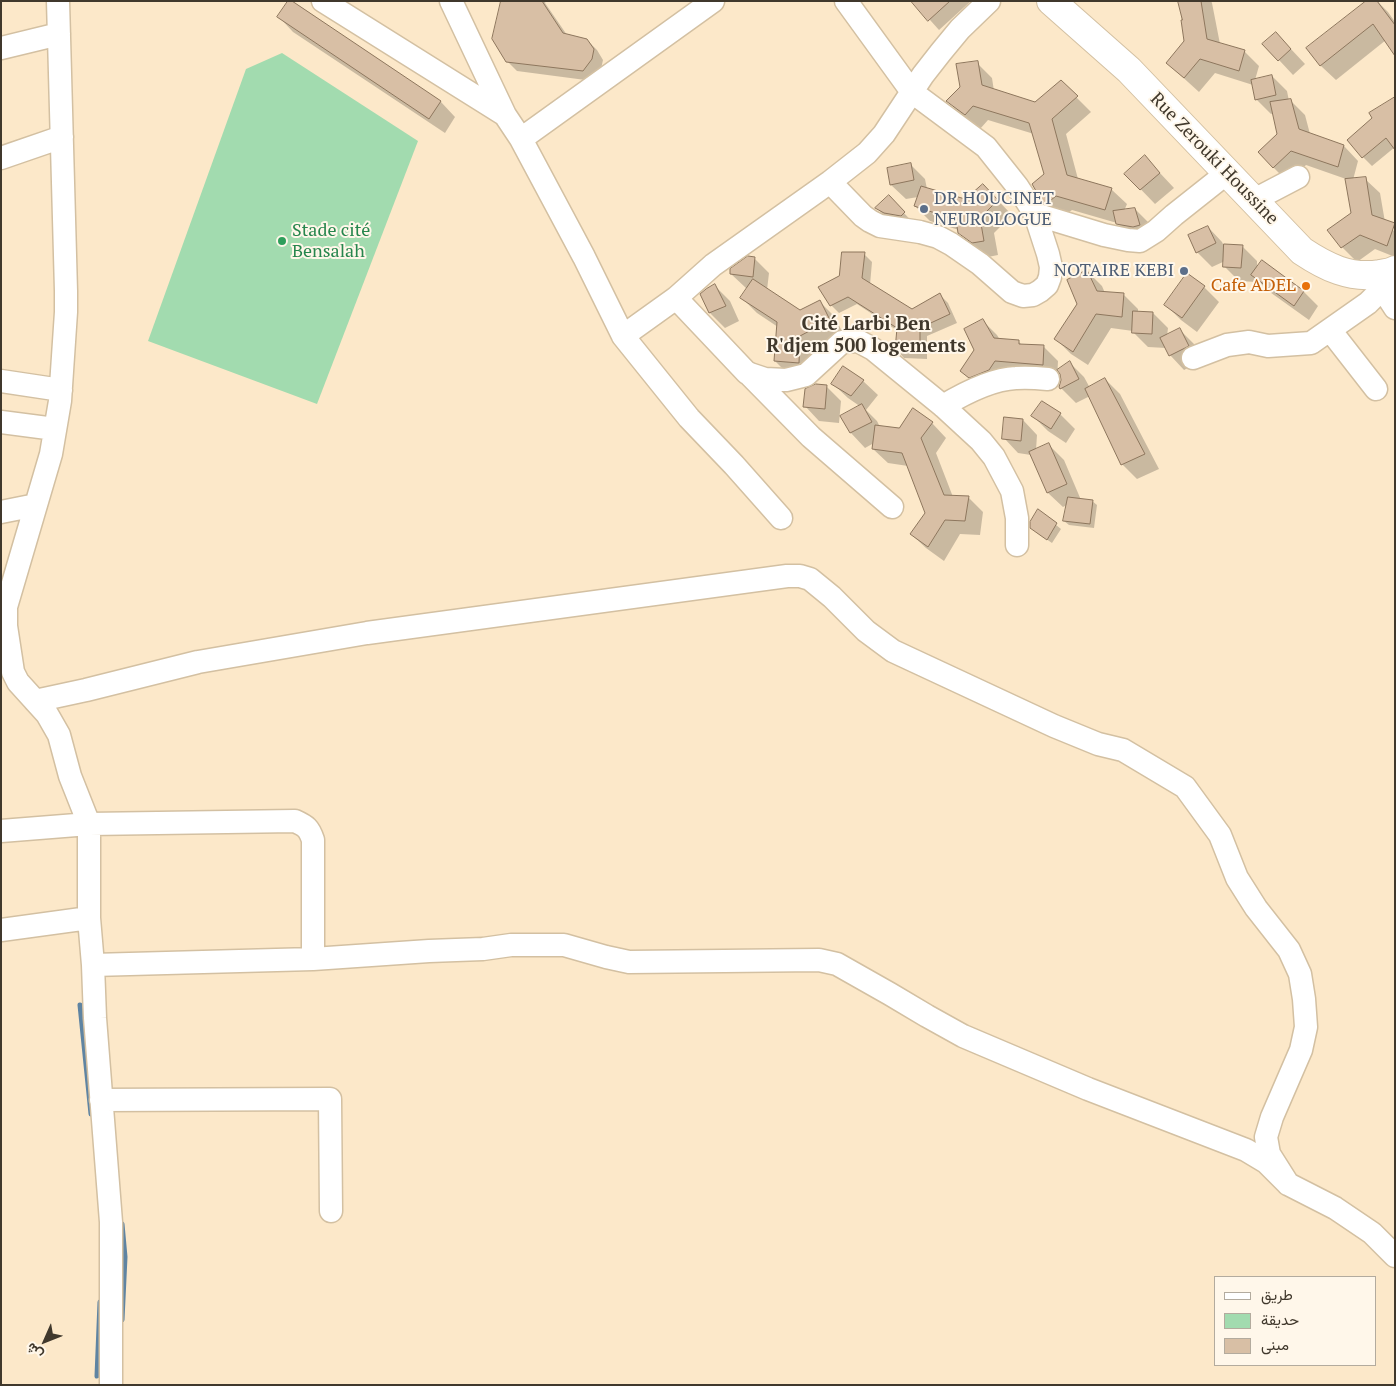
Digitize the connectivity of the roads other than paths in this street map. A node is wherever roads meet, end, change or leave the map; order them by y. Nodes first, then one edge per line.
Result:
1 (58, 1) edge
2 (323, 1) edge
3 (451, 1) edge
4 (713, 1) edge
5 (846, 1) edge
6 (989, 1) edge
7 (1051, 1) edge
8 (59, 34) junction
9 (1, 48) edge
10 (912, 92) junction
11 (504, 115) junction
12 (62, 137) junction
13 (521, 138) junction
14 (1, 158) edge
15 (1227, 173) junction
16 (1298, 177) dead end
17 (830, 182) junction
18 (1254, 200) junction
19 (1035, 214) junction
20 (1391, 278) edge
21 (676, 298) junction
22 (1395, 308) edge
23 (1330, 330) junction
24 (623, 336) junction
25 (1193, 358) dead end
26 (747, 373) junction
27 (1048, 379) dead end
28 (1, 381) edge
29 (1376, 389) dead end
30 (61, 390) junction
31 (943, 406) junction
32 (1, 422) edge
33 (55, 429) junction
34 (36, 506) junction
35 (892, 507) dead end
36 (1, 512) edge
37 (781, 518) dead end
38 (1017, 545) dead end
39 (6, 667) edge
40 (35, 702) junction
41 (89, 824) junction
42 (1, 831) edge
43 (89, 918) junction
44 (1, 930) edge
45 (312, 959) junction
46 (93, 965) junction
47 (101, 1100) junction
48 (1288, 1184) junction
49 (331, 1211) dead end
50 (1395, 1256) edge
51 (111, 1385) edge

1 - 8 street
2 - 11 street
3 - 11 street
4 - 13 street
5 - 10 street
6 - 10 street
7 - 15 main road, Rue Zerouki Houssine
8 - 9 street
8 - 12 street
10 - 17 street
10 - 19 street
11 - 13 street
12 - 14 street
12 - 30 street
13 - 24 street
15 - 18 main road, Rue Zerouki Houssine
15 - 19 street
16 - 18 street
17 - 19 street
17 - 21 street
18 - 20 main road, Rue Zerouki Houssine
20 - 22 street
20 - 23 street
21 - 24 street
21 - 26 street
23 - 25 street
23 - 29 street
24 - 37 street
26 - 31 street
26 - 35 street
27 - 31 street
28 - 30 street
30 - 33 street
31 - 38 street
32 - 33 street
33 - 34 street
34 - 36 street
34 - 39 street
39 - 40 street
40 - 41 street
40 - 48 street
41 - 42 street
41 - 43 street
41 - 45 street
43 - 44 street
43 - 46 street
45 - 46 street
45 - 48 street
46 - 47 street
47 - 49 street
47 - 51 street
48 - 50 street

